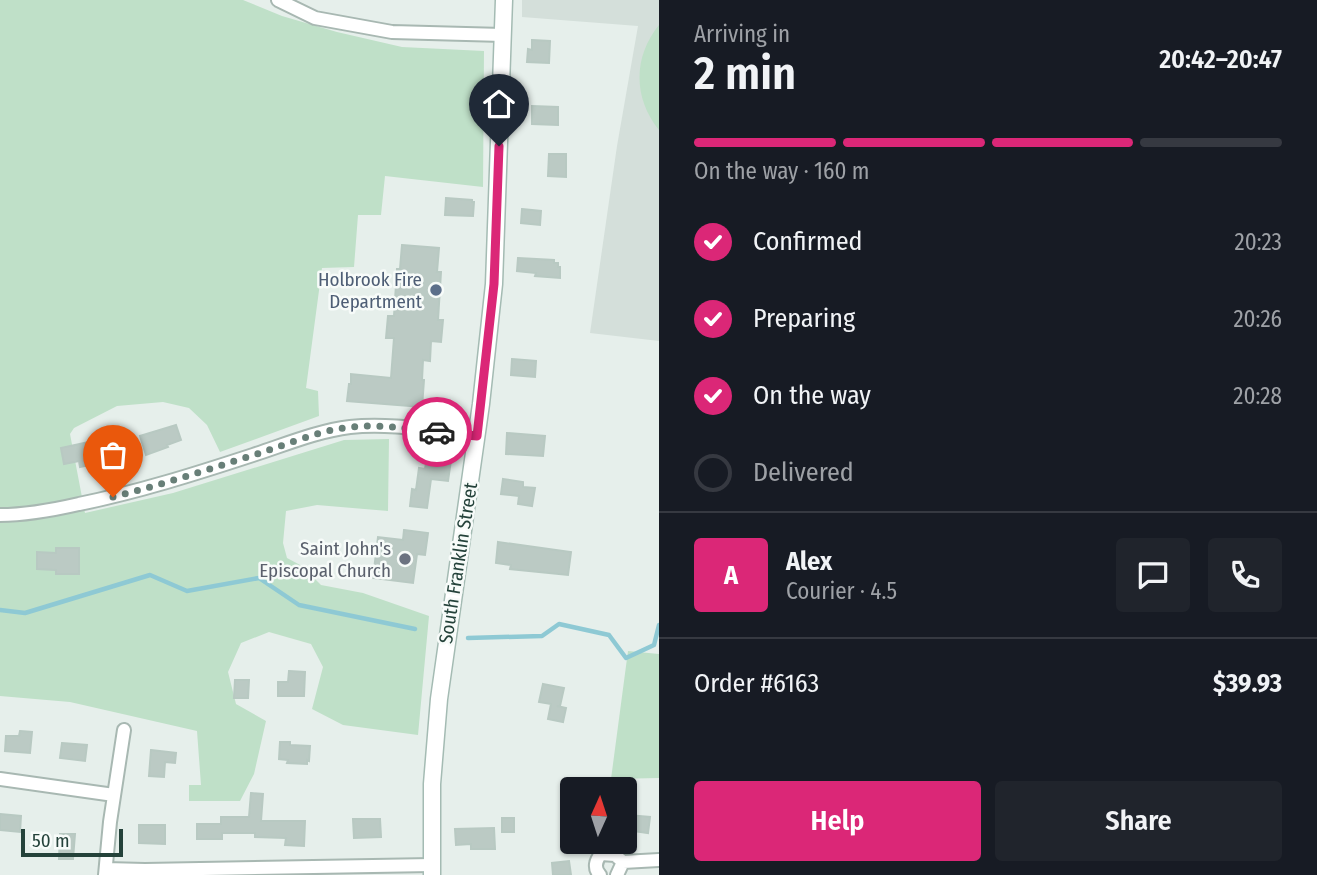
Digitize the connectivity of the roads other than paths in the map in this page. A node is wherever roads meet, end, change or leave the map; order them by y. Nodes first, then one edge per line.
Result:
1 (278, 0) edge
2 (504, 0) edge
3 (503, 36) junction
4 (477, 436) junction
5 (0, 515) edge
6 (124, 730) dead end
7 (0, 779) edge
8 (114, 795) junction
9 (659, 860) edge
10 (623, 862) junction
11 (432, 870) edge
12 (106, 872) edge
13 (600, 875) edge
14 (617, 875) edge

1 - 3 street
2 - 3 main road, South Franklin Street
3 - 4 main road, South Franklin Street
4 - 5 street
4 - 11 main road, South Franklin Street
6 - 8 street
7 - 8 street
8 - 12 street
9 - 10 street
10 - 13 street
10 - 14 street
11 - 12 street

